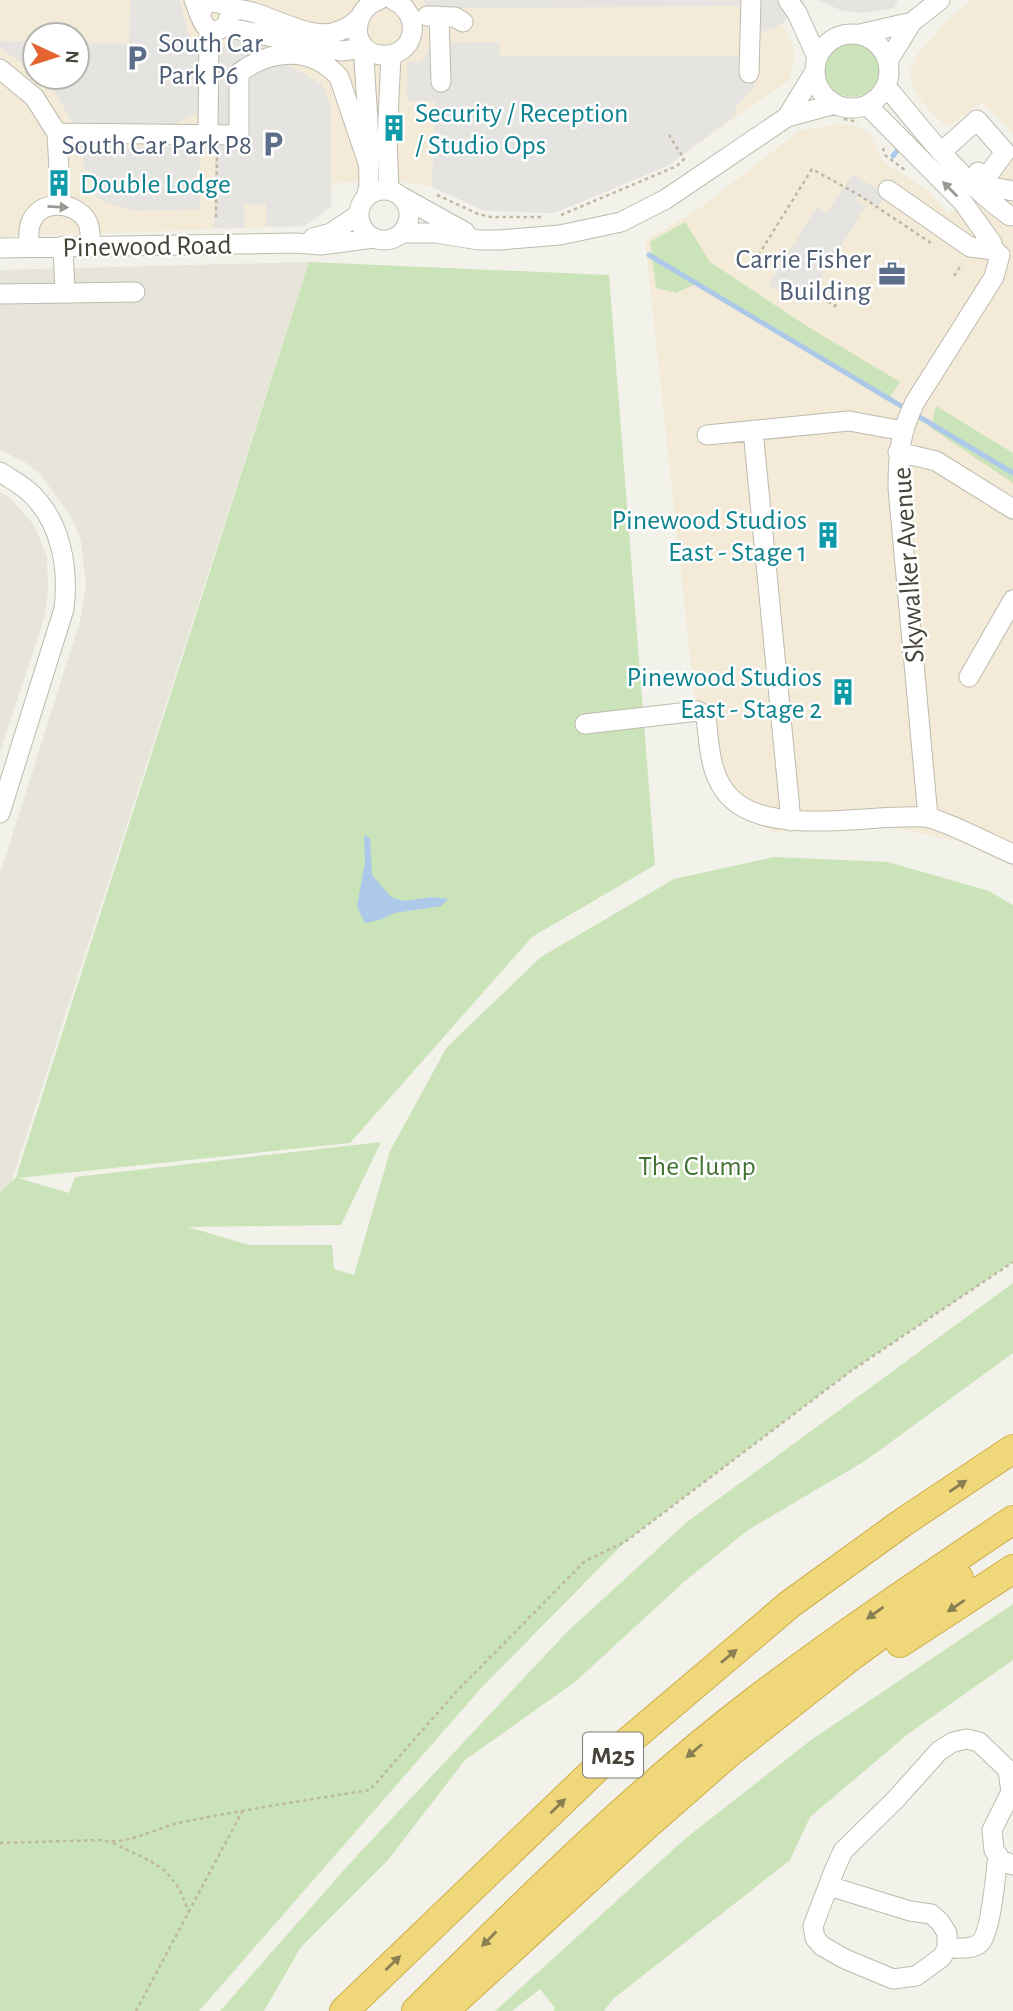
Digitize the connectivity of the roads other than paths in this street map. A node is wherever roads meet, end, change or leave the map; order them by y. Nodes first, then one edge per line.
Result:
1 (379, 0) edge
2 (751, 0) edge
3 (940, 0) edge
4 (400, 5) edge
5 (792, 6) edge
6 (214, 12) edge
7 (358, 19) junction
8 (439, 21) junction
9 (912, 22) junction
10 (413, 31) junction
11 (860, 34) junction
12 (839, 36) junction
13 (363, 45) junction
14 (341, 51) junction
15 (391, 55) junction
16 (888, 61) junction
17 (816, 65) junction
18 (0, 69) edge
19 (749, 73) dead end
20 (441, 82) dead end
21 (886, 86) junction
22 (867, 105) junction
23 (835, 111) junction
24 (787, 117) junction
25 (58, 133) junction
26 (208, 135) junction
27 (929, 138) junction
28 (948, 146) junction
29 (369, 166) junction
30 (59, 171) dead end
31 (985, 179) junction
32 (888, 190) dead end
33 (1013, 191) edge
34 (395, 193) junction
35 (362, 206) junction
36 (1012, 216) edge
37 (401, 233) junction
38 (374, 238) junction
39 (479, 240) junction
40 (295, 243) junction
41 (63, 246) junction
42 (90, 246) junction
43 (29, 247) junction
44 (0, 248) edge
45 (1000, 252) edge
46 (135, 292) dead end
47 (65, 293) junction
48 (0, 295) edge
49 (908, 417) junction
50 (753, 430) junction
51 (708, 435) dead end
52 (898, 452) junction
53 (0, 471) edge
54 (1013, 509) edge
55 (1013, 600) edge
56 (969, 677) dead end
57 (585, 724) dead end
58 (0, 813) edge
59 (928, 817) junction
60 (790, 821) junction
61 (1013, 854) edge
62 (1013, 1448) edge
63 (1013, 1520) edge
64 (1013, 1541) edge
65 (1013, 1569) edge
66 (1005, 1860) edge
67 (828, 1886) junction
68 (947, 1948) junction
69 (344, 2011) edge
70 (416, 2011) edge
71 (444, 2011) edge
72 (456, 2011) edge

1 - 7 street
2 - 19 street
3 - 9 street
4 - 8 street
4 - 10 street
5 - 12 street
5 - 17 street
6 - 7 street
6 - 14 street
6 - 26 street
7 - 13 street
8 - 10 street
8 - 20 street
9 - 11 street
9 - 16 street
10 - 15 street
11 - 12 street
11 - 16 street
12 - 17 street
13 - 14 street
13 - 15 street
13 - 29 street
14 - 29 street
15 - 34 street
16 - 21 street
17 - 23 street
17 - 24 street
18 - 25 street
21 - 22 street
21 - 27 street
22 - 23 street
45 -> 22 street
23 - 24 street
24 - 39 street
25 - 26 street
25 - 30 street
26 - 29 street
27 - 28 street
27 - 36 street
28 - 31 street
28 - 31 street
29 - 35 street
31 - 33 street
32 - 45 street
34 - 35 street
34 - 37 street
34 - 39 street
35 - 38 street
35 - 40 street, Pinewood Road
36 - 45 street, Skywalker Avenue
37 - 38 street
37 - 39 street
38 - 40 street, Pinewood Road
40 - 42 street, Pinewood Road
41 - 42 street, Pinewood Road
41 - 43 street, Pinewood Road
41 - 47 street
43 -> 42 street
43 - 44 street, Pinewood Road
45 - 49 street, Skywalker Avenue
46 - 47 street
47 - 48 street
49 - 50 street
49 - 52 street, Skywalker Avenue
50 - 51 street
50 - 60 street
52 - 54 street
52 - 59 street, Skywalker Avenue
53 - 58 street
55 - 56 street
57 - 60 street
59 - 60 street
59 - 61 street
69 -> 62 highway, M25
63 -> 70 highway, M25
64 - 71 highway, M25
65 -> 72 highway
66 - 67 street
66 - 68 street
67 - 68 street
67 - 68 street

